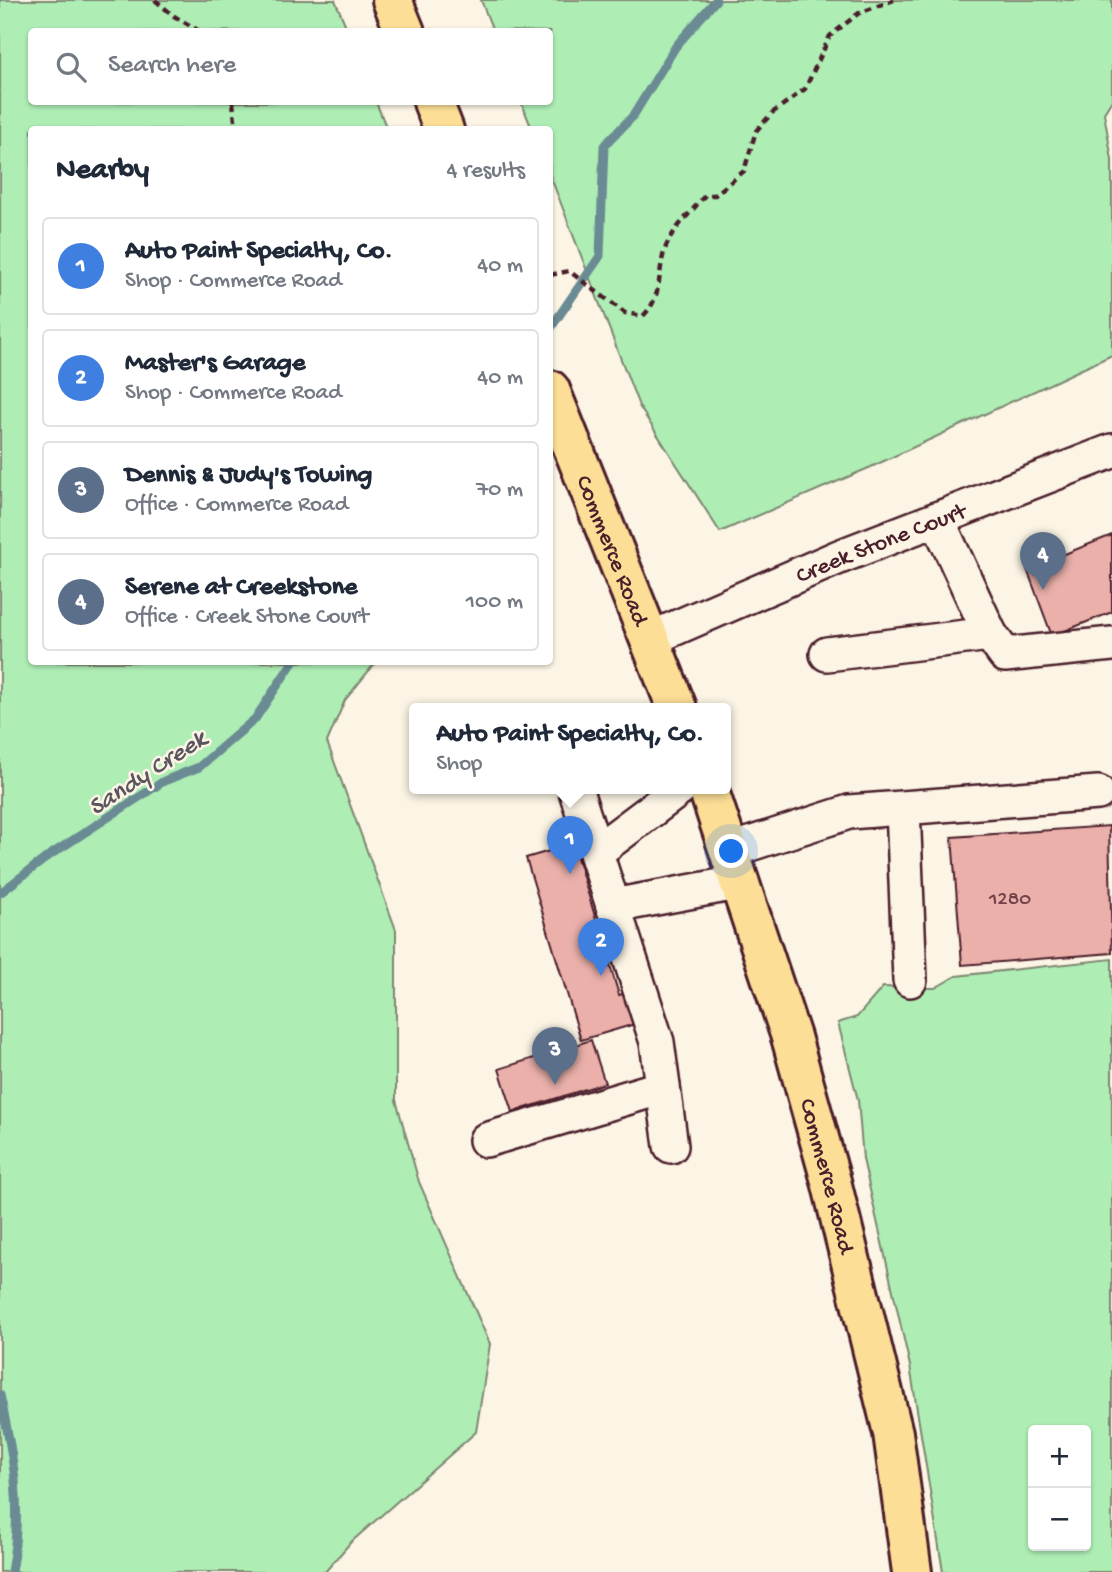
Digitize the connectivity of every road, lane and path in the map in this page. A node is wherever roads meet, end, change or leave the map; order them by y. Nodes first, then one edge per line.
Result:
1 (155, 0) edge
2 (392, 0) edge
3 (894, 0) edge
4 (194, 28) edge
5 (403, 28) edge
6 (233, 105) edge
7 (434, 105) edge
8 (236, 126) edge
9 (442, 126) edge
10 (553, 274) edge
11 (553, 398) edge
12 (1112, 451) edge
13 (937, 519) junction
14 (990, 634) junction
15 (650, 639) junction
16 (1112, 643) edge
17 (827, 654) dead end
18 (675, 703) edge
19 (1098, 793) dead end
20 (577, 794) edge
21 (673, 794) edge
22 (710, 794) edge
23 (903, 807) junction
24 (596, 852) junction
25 (736, 866) junction
26 (613, 906) junction
27 (910, 980) dead end
28 (663, 1087) junction
29 (486, 1140) dead end
30 (671, 1146) dead end
31 (912, 1572) edge

1 - 4 path
2 - 5 highway
3 - 10 path
6 - 8 path
7 - 9 highway
11 - 15 highway, Commerce Road
12 - 13 street, Creek Stone Court
13 - 14 street
13 - 15 street, Creek Stone Court
14 - 16 street
14 - 17 street
15 - 18 highway, Commerce Road
19 - 23 street
20 - 24 street
21 - 24 street
22 - 25 highway, Commerce Road
23 - 25 street
23 - 27 street
24 - 26 street
25 - 26 street
25 - 31 highway, Commerce Road
26 - 28 street
28 - 29 street
28 - 30 street

